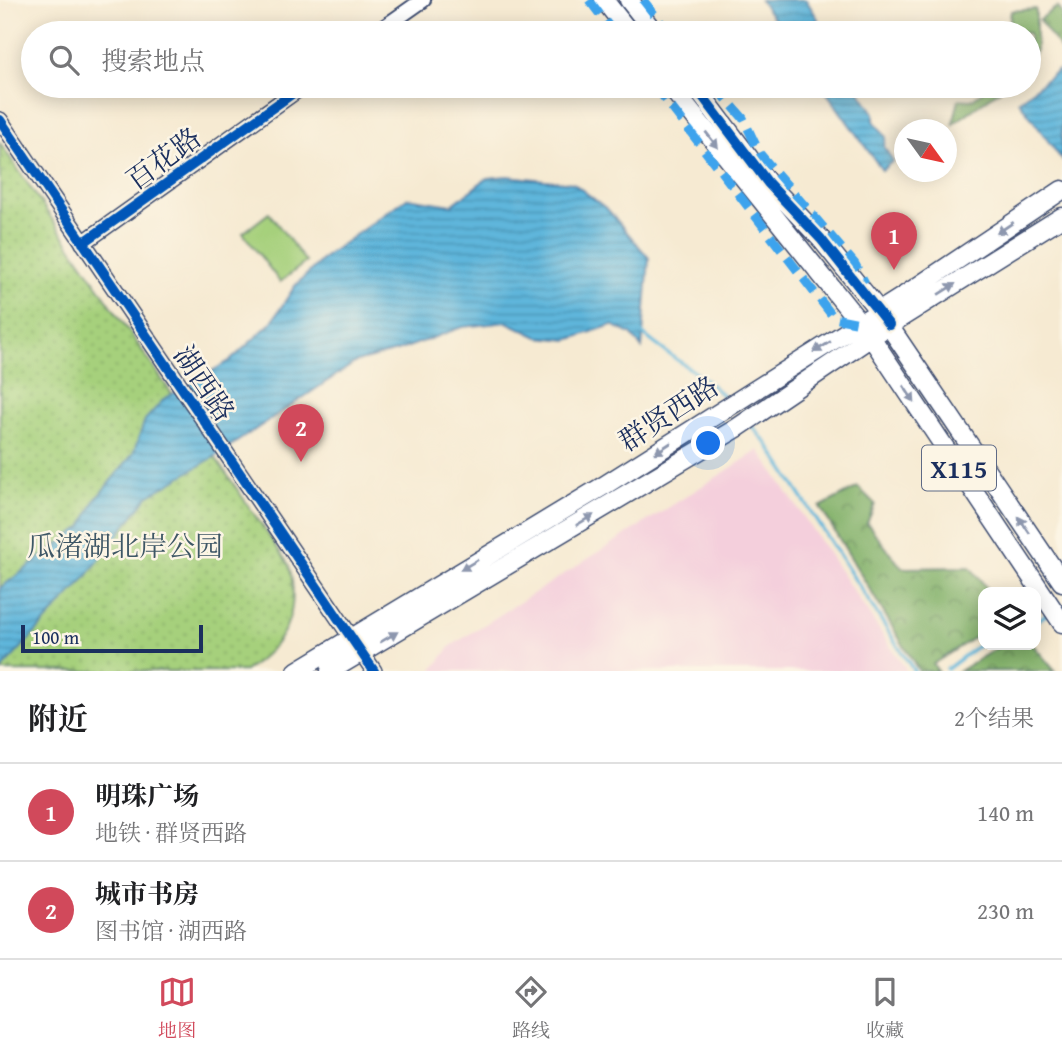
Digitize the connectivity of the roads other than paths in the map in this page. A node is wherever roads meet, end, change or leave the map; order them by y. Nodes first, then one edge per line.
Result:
1 (423, 0) edge
2 (604, 0) edge
3 (629, 0) edge
4 (393, 21) edge
5 (621, 21) edge
6 (646, 21) edge
7 (286, 98) edge
8 (679, 98) edge
9 (704, 98) edge
10 (0, 120) edge
11 (1062, 190) edge
12 (1062, 217) edge
13 (83, 243) junction
14 (884, 318) junction
15 (865, 330) junction
16 (1062, 582) edge
17 (1062, 623) edge
18 (355, 646) junction
19 (297, 671) edge
20 (330, 671) edge
21 (374, 671) edge

1 - 4 street
2 - 5 main road
3 - 6 main road
7 - 13 street, 百花路
8 -> 15 main road, X115
9 - 14 main road, X115
10 - 13 street, 湖西路
11 -> 14 main road, 群贤西路
14 -> 12 main road, 群贤西路
13 - 18 street, 湖西路
14 - 15 main road, 群贤西路
16 -> 14 main road, X115
15 -> 17 main road, X115
15 -> 18 main road, 群贤西路
18 -> 15 main road, 群贤西路
18 - 19 main road, 群贤西路
18 - 20 main road, 群贤西路
18 - 21 street, 湖西路

